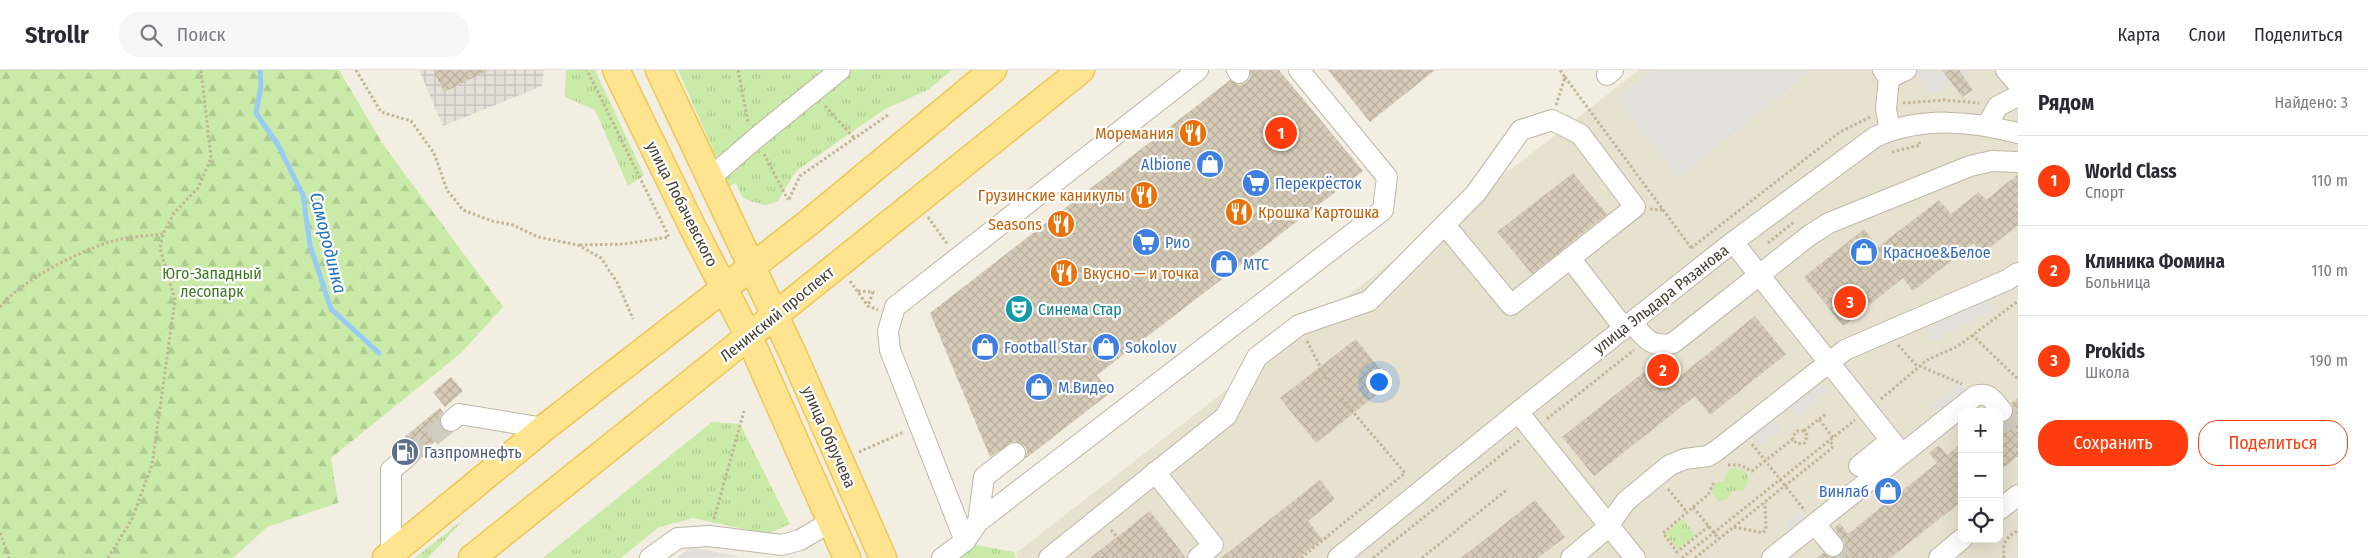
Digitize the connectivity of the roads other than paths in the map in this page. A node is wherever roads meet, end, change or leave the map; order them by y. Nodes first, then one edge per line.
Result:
1 (616, 70) edge
2 (659, 70) edge
3 (840, 70) edge
4 (993, 70) edge
5 (1082, 70) edge
6 (1198, 70) edge
7 (1299, 70) edge
8 (2006, 70) edge
9 (1893, 73) edge
10 (2018, 84) edge
11 (2018, 96) edge
12 (1992, 126) junction
13 (1890, 130) junction
14 (2018, 133) edge
15 (1992, 160) junction
16 (2018, 162) edge
17 (710, 178) junction
18 (1445, 225) junction
19 (1733, 242) junction
20 (1570, 258) junction
21 (751, 268) junction
22 (2018, 272) edge
23 (1759, 275) junction
24 (725, 288) junction
25 (774, 316) junction
26 (1628, 325) junction
27 (749, 336) junction
28 (1829, 362) junction
29 (2000, 408) edge
30 (1518, 412) junction
31 (451, 421) tunnel mouth
32 (544, 428) junction
33 (1897, 447) junction
34 (1015, 453) dead end
35 (408, 456) tunnel mouth
36 (1859, 466) dead end
37 (1155, 472) junction
38 (2018, 495) edge
39 (2003, 507) edge
40 (832, 521) junction
41 (978, 522) junction
42 (1815, 523) junction
43 (1609, 526) junction
44 (965, 541) junction
45 (1958, 542) edge
46 (1833, 546) tunnel mouth
47 (775, 552) edge
48 (388, 556) edge
49 (472, 558) edge
50 (650, 558) edge
51 (847, 558) edge
52 (883, 558) edge
53 (942, 558) edge
54 (1049, 558) edge
55 (1198, 558) edge
56 (1338, 558) edge
57 (1571, 558) edge
58 (1635, 558) edge
59 (1772, 558) edge
60 (1939, 558) edge

1 - 24 main road, улица Лобачевского
2 - 17 main road, улица Лобачевского
3 - 17 street
4 - 21 main road
5 - 25 main road, Ленинский проспект
6 - 44 street
7 - 41 street
8 - 10 street
9 - 13 street
11 - 12 street
12 - 13 street, улица Эльдара Рязанова
12 - 14 street, улица Эльдара Рязанова
12 - 15 street
13 - 19 street, улица Эльдара Рязанова
15 - 16 street
15 - 23 street
17 - 21 main road, улица Лобачевского
18 - 20 street
18 - 20 street
18 - 37 street
19 - 23 street
19 - 26 street, улица Эльдара Рязанова
20 - 26 street
21 - 24 main road
21 - 25 main road, улица Лобачевского
22 - 28 street
23 - 26 street
23 - 28 street
24 - 27 main road, улица Лобачевского
24 - 32 main road
25 - 27 main road, Ленинский проспект
25 - 52 main road, улица Обручева
26 - 30 street, улица Эльдара Рязанова
27 - 40 main road, улица Обручева
27 - 49 main road, Ленинский проспект
28 - 33 street
28 - 43 street
29 - 33 street
30 - 43 street
30 - 56 street, улица Эльдара Рязанова
31 - 32 street
32 - 48 main road
33 - 36 street
33 - 42 street
34 - 41 street
35 - 48 street
37 - 54 street
37 - 55 street
38 - 39 street
40 - 47 street
40 - 51 main road, улица Обручева
41 - 44 street
42 - 46 street
42 - 59 street
43 - 57 street
43 - 58 street
44 - 53 street
45 - 60 street
47 - 50 street

